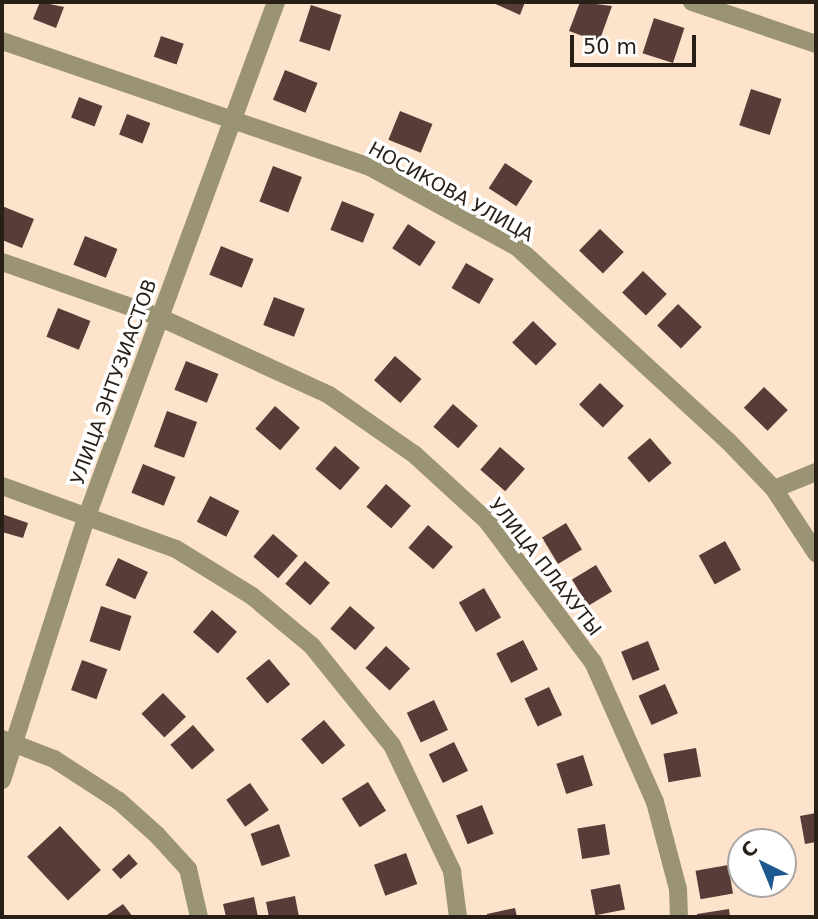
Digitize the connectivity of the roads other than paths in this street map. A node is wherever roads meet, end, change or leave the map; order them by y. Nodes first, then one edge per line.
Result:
1 (276, 2) edge
2 (692, 2) edge
3 (2, 41) edge
4 (816, 44) edge
5 (235, 120) junction
6 (2, 262) edge
7 (159, 317) junction
8 (816, 472) edge
9 (2, 486) edge
10 (774, 489) junction
11 (87, 516) junction
12 (816, 553) edge
13 (8, 741) edge
14 (2, 780) edge
15 (199, 917) edge
16 (458, 917) edge
17 (679, 917) edge

1 - 5 street, УЛИЦА ЭНТУЗИАСТОВ
2 - 4 street
3 - 5 street, НОСИКОВА УЛИЦА
5 - 7 street, УЛИЦА ЭНТУЗИАСТОВ
5 - 10 street, НОСИКОВА УЛИЦА
6 - 7 street, УЛИЦА ПЛАХУТЫ
7 - 11 street, УЛИЦА ЭНТУЗИАСТОВ
7 - 17 street, УЛИЦА ПЛАХУТЫ
8 - 10 street
9 - 11 street
10 - 12 street, НОСИКОВА УЛИЦА
11 - 13 street, УЛИЦА ЭНТУЗИАСТОВ
11 - 16 street
13 - 14 street, УЛИЦА ЭНТУЗИАСТОВ
13 - 15 street

